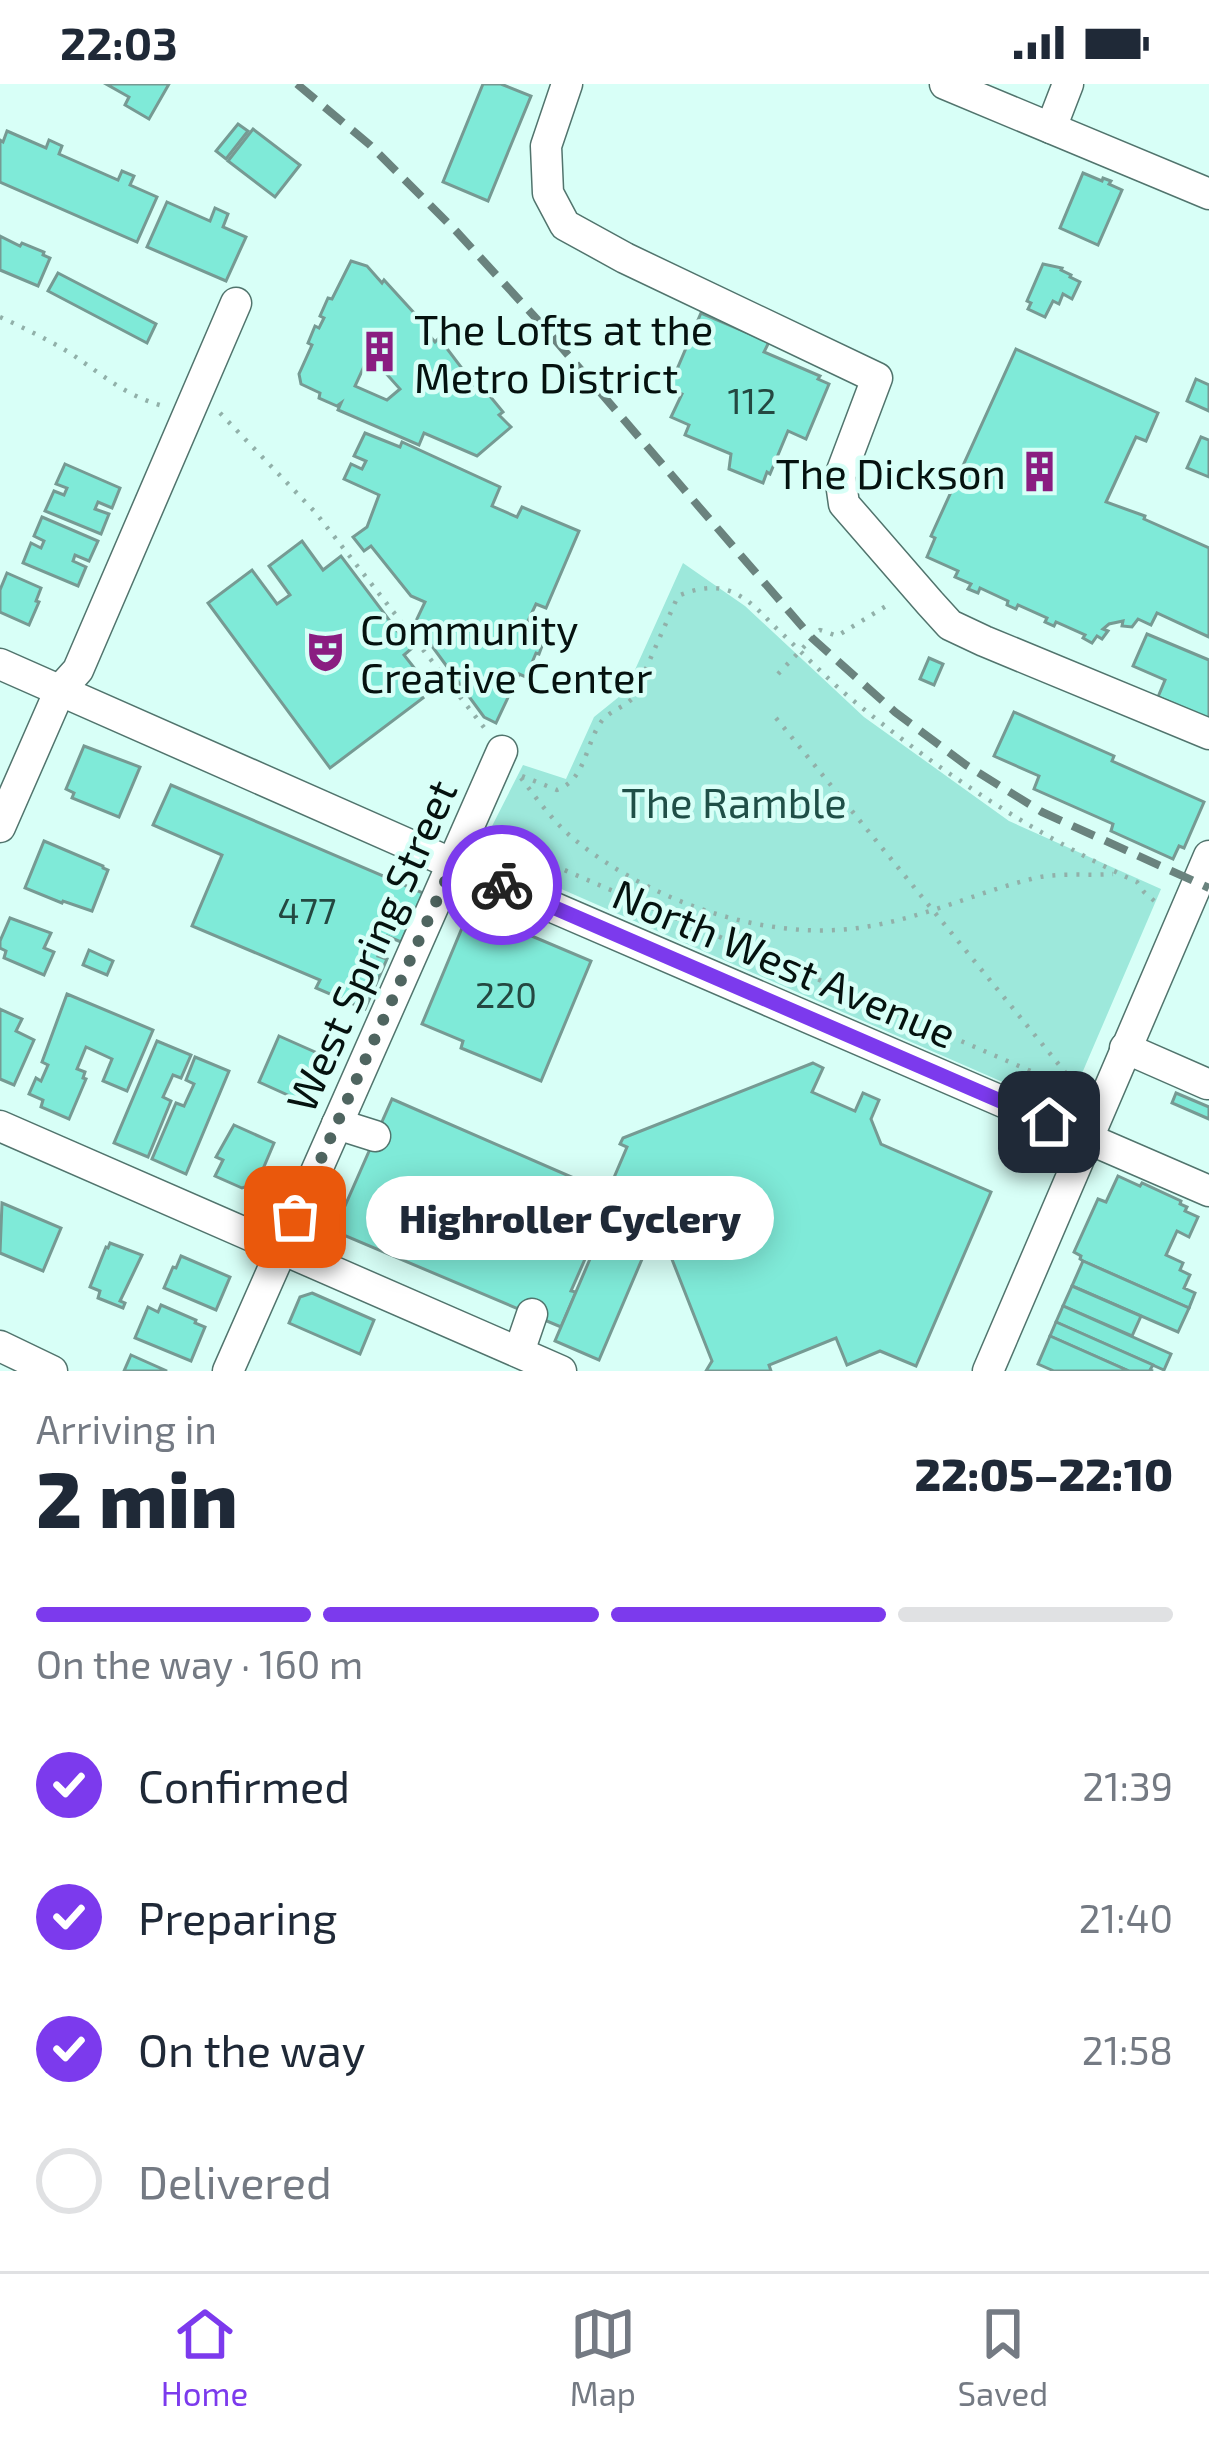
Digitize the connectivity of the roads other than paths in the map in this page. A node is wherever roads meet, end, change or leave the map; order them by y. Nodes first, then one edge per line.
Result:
1 (567, 84) edge
2 (945, 84) edge
3 (1068, 84) edge
4 (1051, 128) junction
5 (1209, 194) edge
6 (236, 304) dead end
7 (0, 664) edge
8 (60, 690) junction
9 (1209, 734) edge
10 (509, 762) road end
11 (0, 827) edge
12 (1209, 856) edge
13 (453, 864) junction
14 (1125, 1048) junction
15 (1207, 1084) edge
16 (337, 1124) junction
17 (0, 1126) edge
18 (375, 1136) dead end
19 (1086, 1138) junction
20 (1209, 1191) edge
21 (281, 1248) junction
22 (532, 1314) dead end
23 (0, 1346) edge
24 (518, 1352) junction
25 (52, 1371) edge
26 (228, 1371) edge
27 (561, 1371) edge
28 (988, 1371) edge

1 - 9 street
2 - 4 street
3 - 4 street
4 - 5 street
6 - 8 street
7 - 8 street, North West Avenue
8 - 11 street
8 - 13 street, North West Avenue
10 - 13 street, West Spring Street
12 - 14 street
13 - 16 street, West Spring Street
13 - 19 street, North West Avenue
14 - 15 street
14 - 19 street
16 - 18 street
16 - 21 street, West Spring Street
17 - 21 street
19 - 20 street, North West Avenue
19 - 28 street
21 - 24 street
21 - 26 street, West Spring Street
22 - 24 street
23 - 25 street
24 - 27 street

